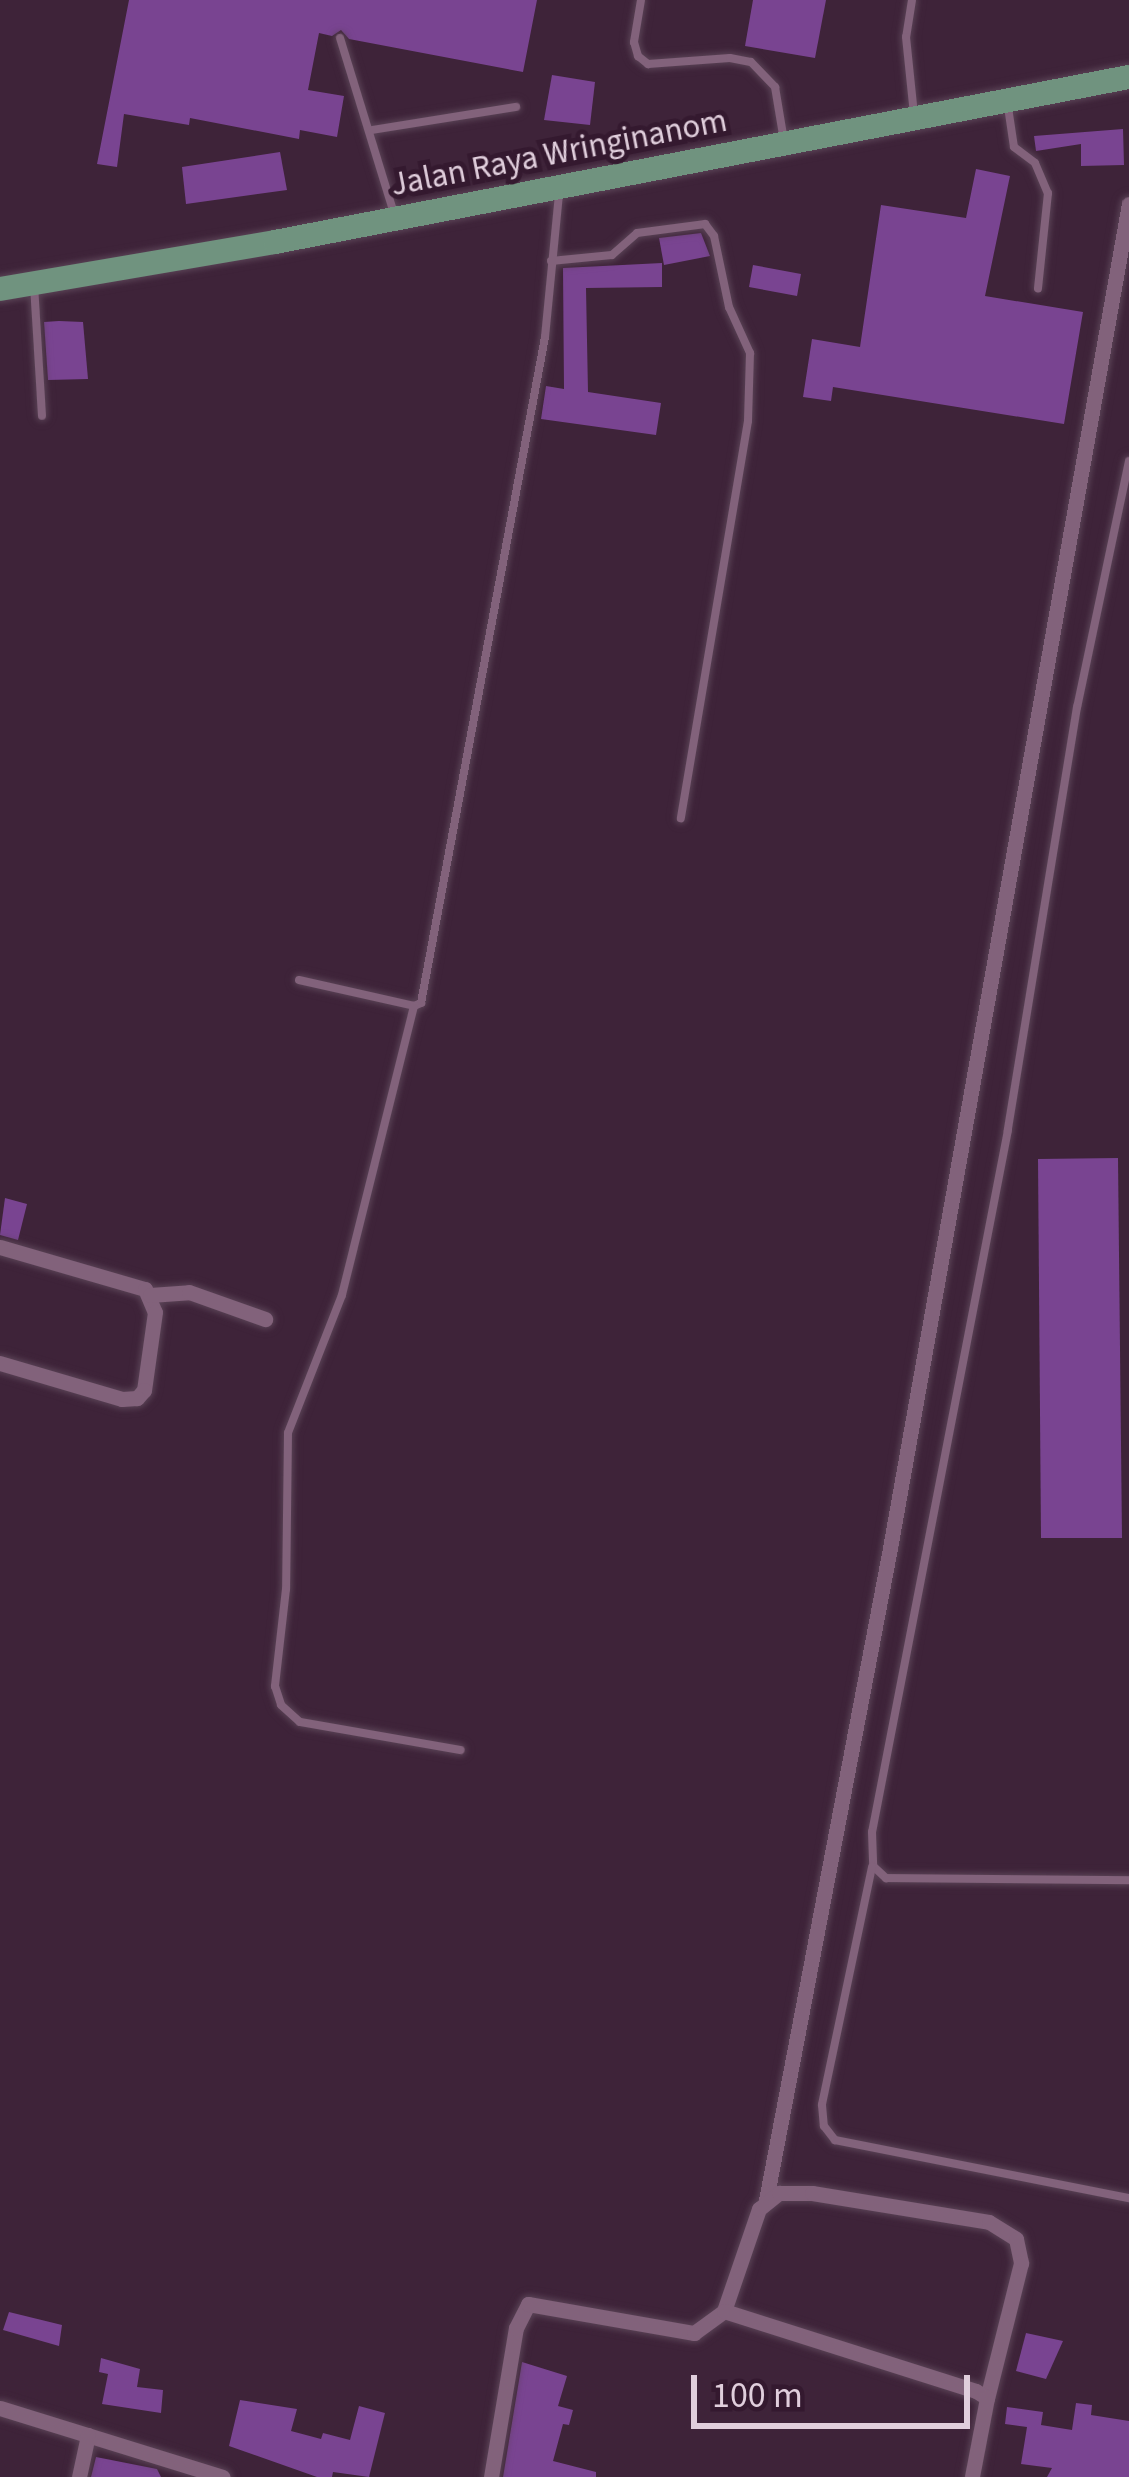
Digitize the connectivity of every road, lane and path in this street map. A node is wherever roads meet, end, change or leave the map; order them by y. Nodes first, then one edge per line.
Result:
1 (640, 0) edge
2 (912, 0) edge
3 (340, 38) dead end
4 (1129, 77) edge
5 (1007, 100) junction
6 (914, 104) junction
7 (516, 106) dead end
8 (372, 130) junction
9 (783, 133) junction
10 (560, 187) junction
11 (1129, 204) edge
12 (393, 209) junction
13 (551, 261) junction
14 (34, 283) junction
15 (0, 289) edge
16 (1038, 289) dead end
17 (41, 416) dead end
18 (1129, 461) edge
19 (1125, 503) edge
20 (681, 818) dead end
21 (299, 980) dead end
22 (413, 1006) junction
23 (0, 1246) edge
24 (150, 1295) junction
25 (266, 1318) dead end
26 (0, 1363) edge
27 (461, 1750) dead end
28 (873, 1866) junction
29 (1129, 1880) edge
30 (1129, 2198) edge
31 (766, 2200) junction
32 (724, 2311) junction
33 (987, 2398) junction
34 (0, 2408) edge
35 (88, 2434) junction
36 (79, 2477) edge
37 (223, 2477) edge
38 (491, 2477) edge
39 (972, 2477) edge

1 - 9 lane
2 - 6 lane
3 - 8 lane
4 - 5 main road, Jalan Raya Wringinanom
5 - 6 main road, Jalan Raya Wringinanom
5 - 16 lane
6 - 9 main road, Jalan Raya Wringinanom
7 - 8 lane
8 - 12 lane
9 - 10 main road, Jalan Raya Wringinanom
10 - 12 main road, Jalan Raya Wringinanom
10 - 13 lane
11 - 31 street
12 - 14 main road, Jalan Raya Wringinanom
13 - 20 lane
13 - 22 lane
14 - 15 main road, Jalan Raya Wringinanom
14 - 17 lane
18 - 19 lane
19 - 28 lane
21 - 22 lane
22 - 27 lane
23 - 24 street
24 - 25 street
24 - 26 street
28 - 29 lane
28 - 30 lane
31 - 32 street
31 - 33 street
32 - 33 street
32 - 38 street
33 - 39 street
34 - 35 street
35 - 36 street
35 - 37 street

